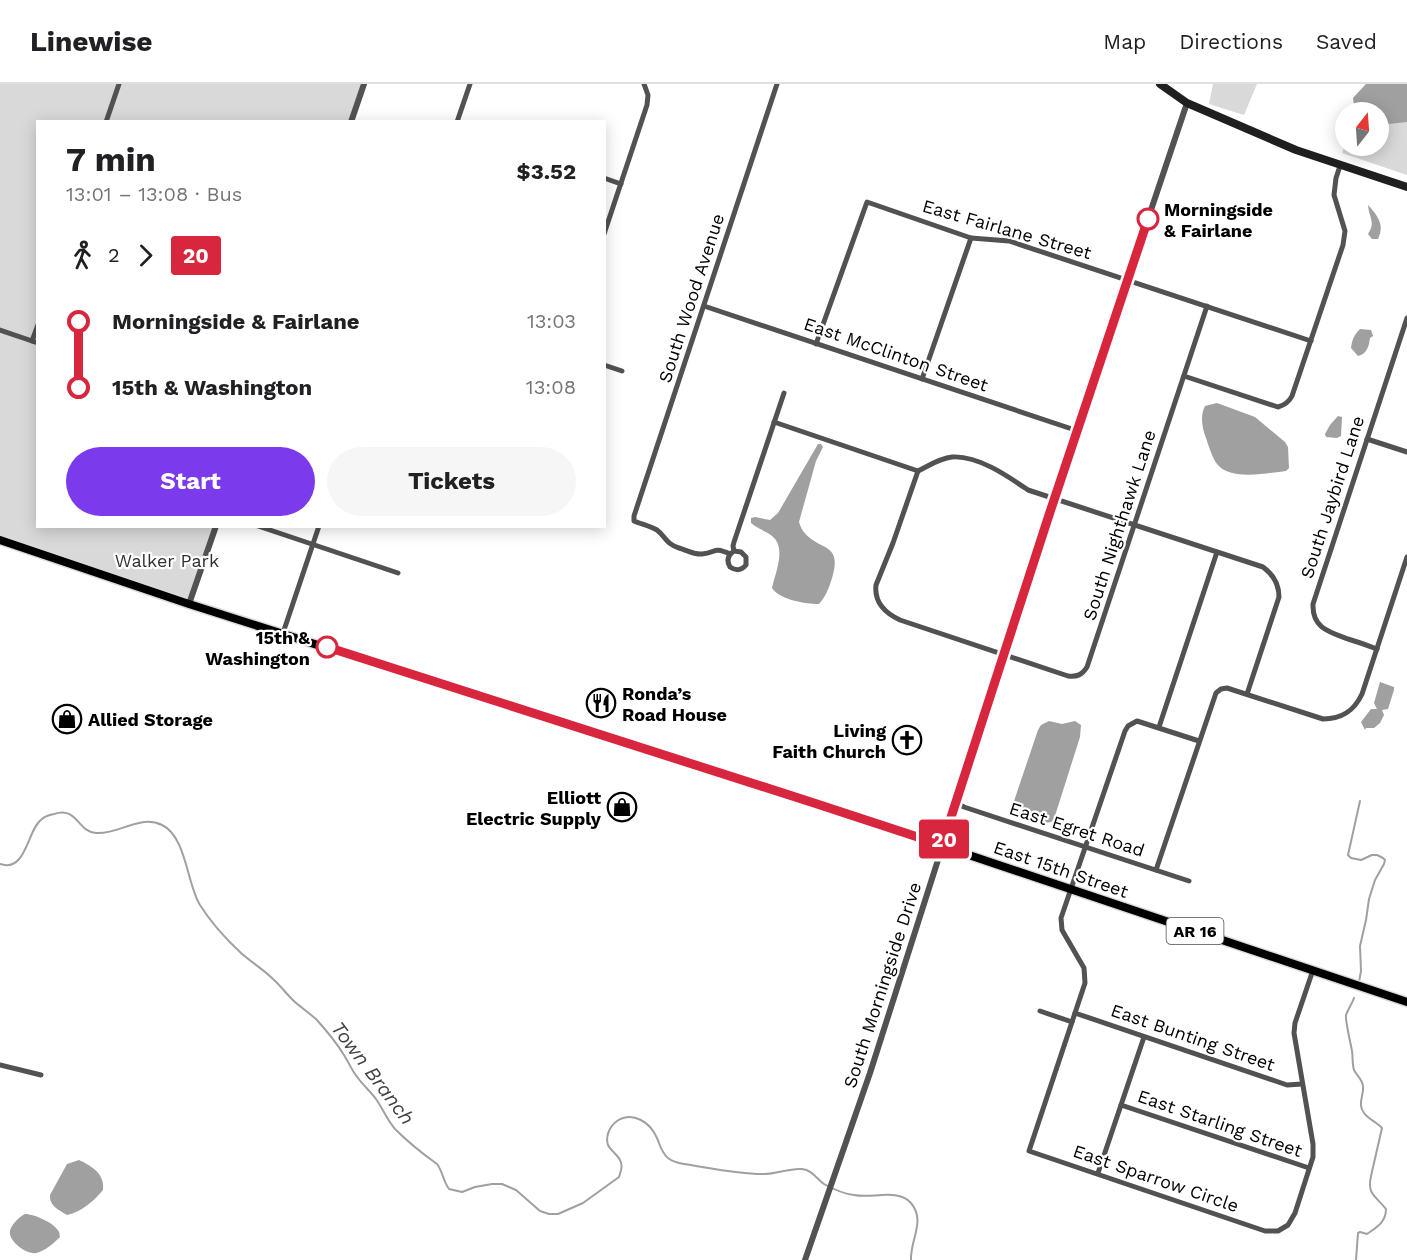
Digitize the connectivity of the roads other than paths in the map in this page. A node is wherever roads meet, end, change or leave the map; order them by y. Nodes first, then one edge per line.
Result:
1 (119, 84) edge
2 (364, 84) edge
3 (470, 84) edge
4 (644, 84) edge
5 (777, 84) edge
6 (1160, 84) edge
7 (1187, 102) junction
8 (107, 120) edge
9 (352, 120) edge
10 (458, 120) edge
11 (1340, 166) junction
12 (606, 179) edge
13 (621, 184) junction
14 (1407, 187) edge
15 (606, 228) edge
16 (971, 238) junction
17 (1128, 279) junction
18 (704, 306) junction
19 (1207, 306) junction
20 (1407, 318) edge
21 (0, 330) edge
22 (1311, 341) junction
23 (35, 342) edge
24 (816, 344) junction
25 (606, 366) edge
26 (622, 371) dead end
27 (1184, 376) junction
28 (922, 379) junction
29 (784, 393) dead end
30 (774, 422) junction
31 (1078, 431) junction
32 (1367, 439) junction
33 (1407, 452) edge
34 (918, 471) junction
35 (1054, 499) junction
36 (1135, 525) junction
37 (215, 528) edge
38 (264, 528) edge
39 (318, 528) edge
40 (0, 540) edge
41 (313, 544) junction
42 (1217, 552) junction
43 (1407, 557) edge
44 (398, 573) dead end
45 (189, 604) junction
46 (283, 633) junction
47 (1377, 648) junction
48 (1003, 655) junction
49 (1247, 694) junction
50 (1159, 727) junction
51 (1199, 741) junction
52 (955, 802) junction
53 (942, 845) junction
54 (1085, 847) junction
55 (1156, 870) junction
56 (1189, 882) dead end
57 (1070, 889) junction
58 (1313, 970) junction
59 (1407, 1002) edge
60 (1040, 1011) dead end
61 (1075, 1014) junction
62 (1072, 1022) junction
63 (1144, 1037) junction
64 (0, 1065) edge
65 (41, 1075) dead end
66 (1302, 1084) junction
67 (1121, 1105) junction
68 (1309, 1168) junction
69 (1098, 1173) junction
70 (805, 1260) edge

1 - 8 street
2 - 9 street
3 - 10 street
4 - 13 street
5 - 18 street, South Wood Avenue
6 - 7 main road
7 - 11 main road
7 - 17 street, South Morningside Drive
11 - 14 main road
11 - 22 street
12 - 13 street
13 - 15 street
16 - 17 street, East Fairlane Street
16 - 24 street, East Fairlane Street
16 - 28 street
17 - 19 street, East Fairlane Street
17 - 31 street, South Morningside Drive
18 - 24 street, East McClinton Street
18 - 30 street, South Wood Avenue
19 - 22 street, East Fairlane Street
19 - 27 street, South Nighthawk Lane
20 - 32 street, South Jaybird Lane
21 - 23 street
22 - 27 street
24 - 28 street, East McClinton Street
25 - 26 street
27 - 36 street, South Nighthawk Lane
28 - 31 street, East McClinton Street
29 - 30 street
30 - 34 street
31 - 35 street, South Morningside Drive
32 - 33 street
32 - 47 street, South Jaybird Lane
34 - 35 street
34 - 48 street
35 - 36 street
35 - 48 street, South Morningside Drive
36 - 42 street
36 - 48 street, South Nighthawk Lane
37 - 45 street
38 - 41 street
39 - 41 street
40 - 45 main road, East 15th Street / AR 16
41 - 44 street
41 - 46 street
42 - 49 street
42 - 50 street
43 - 47 street
45 - 46 main road, East 15th Street / AR 16
46 - 53 main road, East 15th Street / AR 16
47 - 49 street
48 - 52 street, South Morningside Drive
49 - 51 street
50 - 51 street, East Sparrow Circle
50 - 54 street, East Sparrow Circle
51 - 55 street
52 - 53 street, South Morningside Drive
52 - 54 street, East Egret Road
53 - 57 main road, East 15th Street / AR 16
53 - 70 street, South Morningside Drive
54 - 55 street, East Egret Road
54 - 57 street, East Sparrow Circle
55 - 56 street, East Egret Road
57 - 58 main road, East 15th Street / AR 16
57 - 61 street, East Sparrow Circle
58 - 59 main road, East 15th Street / AR 16
58 - 66 street, East Sparrow Circle
60 - 62 street
61 - 62 street, East Sparrow Circle
61 - 63 street, East Bunting Street
62 - 69 street, East Sparrow Circle
63 - 66 street, East Bunting Street
63 - 67 street
64 - 65 street
66 - 68 street, East Sparrow Circle
67 - 68 street, East Starling Street
67 - 69 street
68 - 69 street, East Sparrow Circle

